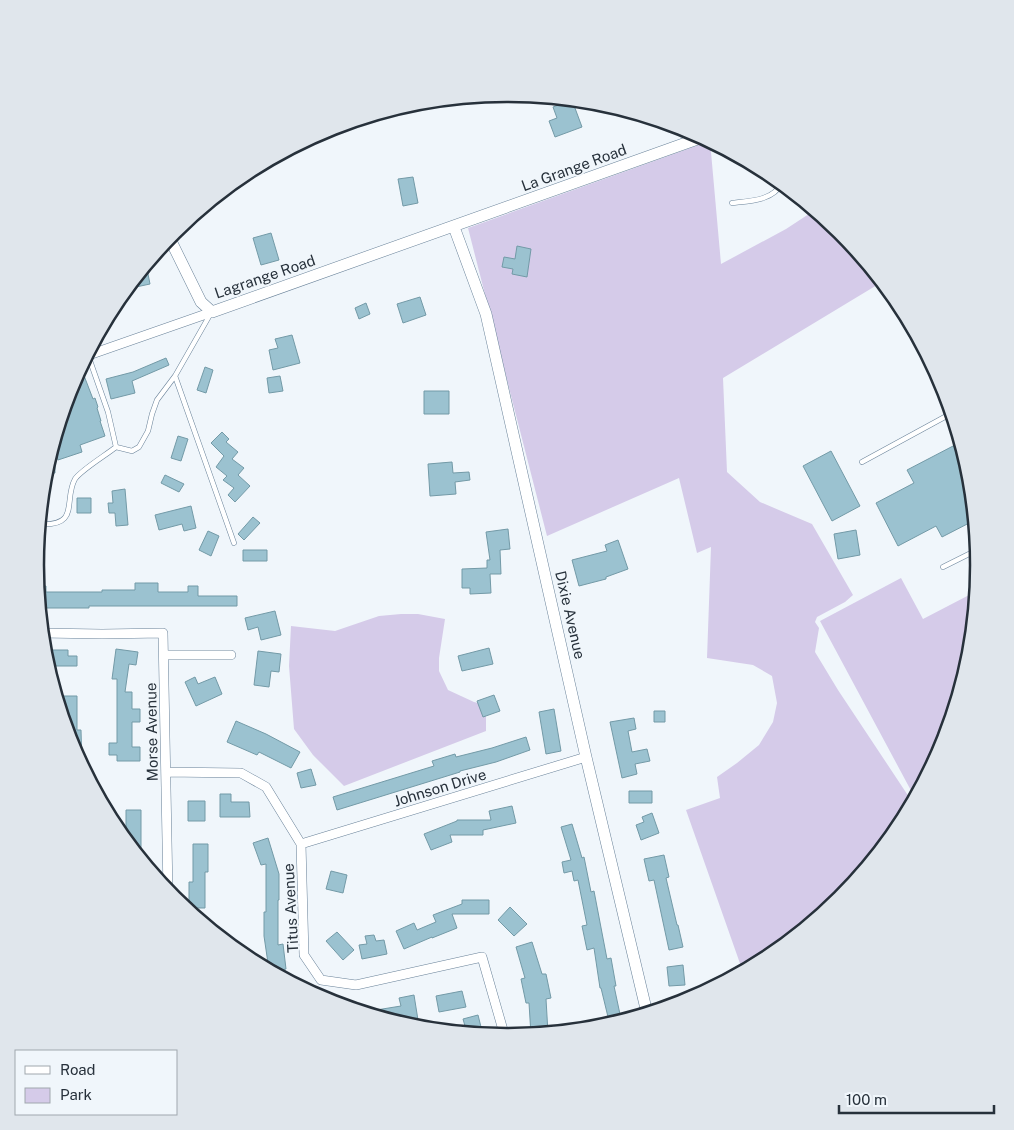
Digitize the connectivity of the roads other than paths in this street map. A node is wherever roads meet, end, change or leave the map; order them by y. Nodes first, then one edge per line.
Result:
1 (692, 141) edge
2 (777, 189) edge
3 (732, 203) dead end
4 (454, 226) junction
5 (173, 244) edge
6 (212, 312) junction
7 (96, 353) edge
8 (90, 364) edge
9 (175, 376) junction
10 (946, 416) edge
11 (116, 447) junction
12 (862, 462) dead end
13 (46, 523) edge
14 (234, 543) dead end
15 (970, 554) edge
16 (944, 567) dead end
17 (49, 633) edge
18 (164, 655) junction
19 (232, 655) dead end
20 (586, 757) junction
21 (166, 772) junction
22 (302, 844) junction
23 (168, 880) edge
24 (646, 1007) edge
25 (502, 1028) edge

1 - 4 street, La Grange Road
2 - 3 lane
4 - 6 street, Lagrange Road
4 - 20 street, Dixie Avenue
5 - 6 street
6 - 7 street, Lagrange Road
6 - 9 lane
8 - 11 lane
9 - 11 lane
9 - 14 lane
10 - 12 lane
11 - 13 lane
15 - 16 lane
17 - 18 street, Morse Avenue
18 - 19 street
18 - 21 street, Morse Avenue
20 - 22 street, Johnson Drive
20 - 24 street, Dixie Avenue
21 - 22 street, Titus Avenue
21 - 23 street, Morse Avenue
22 - 25 street, Titus Avenue

